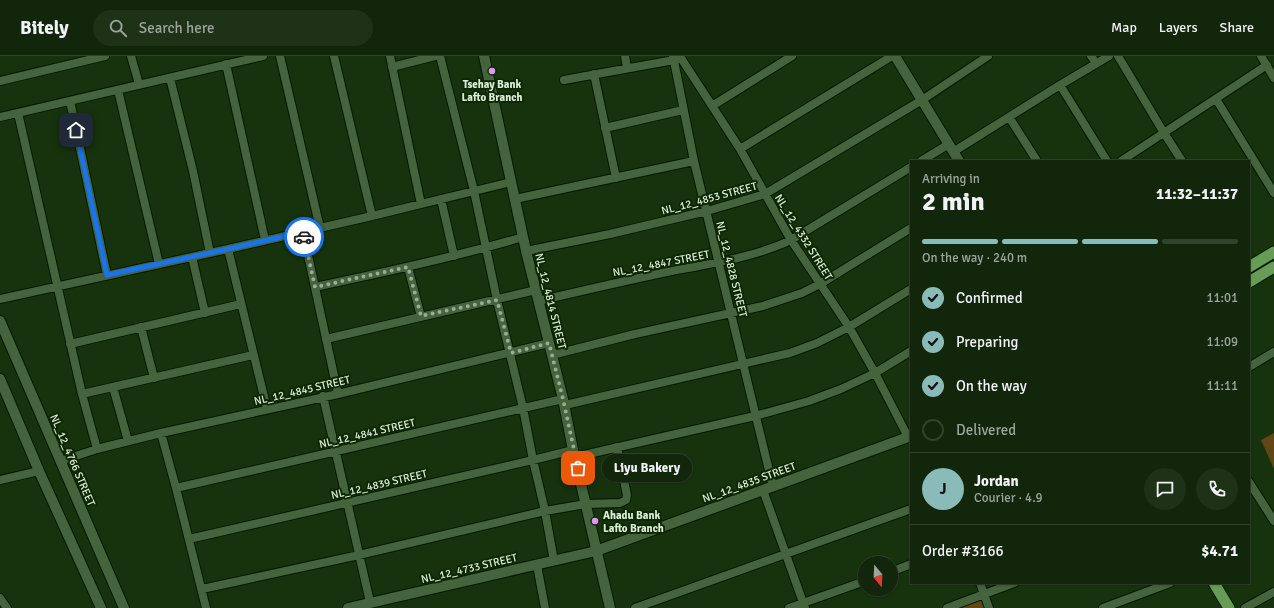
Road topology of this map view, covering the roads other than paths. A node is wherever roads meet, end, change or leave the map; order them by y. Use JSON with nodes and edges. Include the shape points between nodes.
{"nodes":[{"id":1,"x":105,"y":56,"type":"edge"},
{"id":2,"x":131,"y":56,"type":"edge"},
{"id":3,"x":263,"y":56,"type":"edge"},
{"id":4,"x":280,"y":56,"type":"edge"},
{"id":5,"x":334,"y":56,"type":"edge"},
{"id":6,"x":390,"y":56,"type":"edge"},
{"id":7,"x":435,"y":56,"type":"edge"},
{"id":8,"x":440,"y":56,"type":"edge"},
{"id":9,"x":484,"y":56,"type":"edge"},
{"id":10,"x":625,"y":56,"type":"edge"},
{"id":11,"x":792,"y":56,"type":"edge"},
{"id":12,"x":892,"y":56,"type":"edge"},
{"id":13,"x":895,"y":56,"type":"edge"},
{"id":14,"x":988,"y":56,"type":"edge"},
{"id":15,"x":1109,"y":56,"type":"edge"},
{"id":16,"x":1118,"y":56,"type":"edge"},
{"id":17,"x":1261,"y":56,"type":"edge"},
{"id":18,"x":678,"y":58,"type":"edge"},
{"id":19,"x":978,"y":58,"type":"edge"},
{"id":20,"x":1094,"y":60,"type":"edge"},
{"id":21,"x":226,"y":64,"type":"junction"},
{"id":22,"x":1267,"y":65,"type":"junction"},
{"id":23,"x":392,"y":67,"type":"junction"},
{"id":24,"x":627,"y":68,"type":"junction"},
{"id":25,"x":594,"y":74,"type":"junction"},
{"id":26,"x":170,"y":78,"type":"junction"},
{"id":27,"x":1274,"y":78,"type":"edge"},
{"id":28,"x":564,"y":80,"type":"dead end"},
{"id":29,"x":0,"y":81,"type":"edge"},
{"id":30,"x":139,"y":84,"type":"junction"},
{"id":31,"x":1060,"y":85,"type":"junction"},
{"id":32,"x":118,"y":90,"type":"junction"},
{"id":33,"x":1216,"y":99,"type":"junction"},
{"id":34,"x":922,"y":100,"type":"junction"},
{"id":35,"x":70,"y":101,"type":"junction"},
{"id":36,"x":712,"y":106,"type":"junction"},
{"id":37,"x":683,"y":110,"type":"junction"},
{"id":38,"x":18,"y":113,"type":"junction"},
{"id":39,"x":0,"y":117,"type":"edge"},
{"id":40,"x":1009,"y":117,"type":"junction"},
{"id":41,"x":605,"y":128,"type":"junction"},
{"id":42,"x":1164,"y":133,"type":"junction"},
{"id":43,"x":951,"y":148,"type":"junction"},
{"id":44,"x":740,"y":149,"type":"junction"},
{"id":45,"x":923,"y":160,"type":"edge"},
{"id":46,"x":958,"y":160,"type":"edge"},
{"id":47,"x":1036,"y":160,"type":"edge"},
{"id":48,"x":1106,"y":160,"type":"edge"},
{"id":49,"x":1124,"y":160,"type":"edge"},
{"id":50,"x":1181,"y":160,"type":"edge"},
{"id":51,"x":694,"y":161,"type":"junction"},
{"id":52,"x":910,"y":168,"type":"edge"},
{"id":53,"x":616,"y":178,"type":"junction"},
{"id":54,"x":511,"y":182,"type":"junction"},
{"id":55,"x":474,"y":191,"type":"junction"},
{"id":56,"x":1274,"y":193,"type":"edge"},
{"id":57,"x":765,"y":194,"type":"junction"},
{"id":58,"x":441,"y":199,"type":"junction"},
{"id":59,"x":515,"y":199,"type":"junction"},
{"id":60,"x":422,"y":204,"type":"junction"},
{"id":61,"x":707,"y":211,"type":"junction"},
{"id":62,"x":372,"y":216,"type":"junction"},
{"id":63,"x":320,"y":228,"type":"junction"},
{"id":64,"x":910,"y":229,"type":"edge"},
{"id":65,"x":303,"y":232,"type":"junction"},
{"id":66,"x":523,"y":237,"type":"junction"},
{"id":67,"x":265,"y":240,"type":"junction"},
{"id":68,"x":792,"y":240,"type":"junction"},
{"id":69,"x":486,"y":248,"type":"junction"},
{"id":70,"x":228,"y":249,"type":"junction"},
{"id":71,"x":526,"y":251,"type":"junction"},
{"id":72,"x":1274,"y":252,"type":"edge"},
{"id":73,"x":210,"y":253,"type":"junction"},
{"id":74,"x":454,"y":256,"type":"junction"},
{"id":75,"x":192,"y":257,"type":"junction"},
{"id":76,"x":718,"y":262,"type":"junction"},
{"id":77,"x":159,"y":264,"type":"junction"},
{"id":78,"x":1250,"y":265,"type":"edge"},
{"id":79,"x":408,"y":267,"type":"junction"},
{"id":80,"x":1274,"y":267,"type":"edge"},
{"id":81,"x":107,"y":275,"type":"junction"},
{"id":82,"x":1250,"y":281,"type":"edge"},
{"id":83,"x":820,"y":284,"type":"junction"},
{"id":84,"x":57,"y":287,"type":"junction"},
{"id":85,"x":315,"y":287,"type":"junction"},
{"id":86,"x":910,"y":290,"type":"edge"},
{"id":87,"x":537,"y":295,"type":"junction"},
{"id":88,"x":0,"y":299,"type":"edge"},
{"id":89,"x":497,"y":300,"type":"junction"},
{"id":90,"x":241,"y":304,"type":"junction"},
{"id":91,"x":205,"y":313,"type":"junction"},
{"id":92,"x":731,"y":313,"type":"junction"},
{"id":93,"x":421,"y":316,"type":"junction"},
{"id":94,"x":0,"y":321,"type":"edge"},
{"id":95,"x":142,"y":327,"type":"junction"},
{"id":96,"x":849,"y":328,"type":"junction"},
{"id":97,"x":326,"y":340,"type":"junction"},
{"id":98,"x":549,"y":343,"type":"junction"},
{"id":99,"x":70,"y":344,"type":"junction"},
{"id":100,"x":910,"y":352,"type":"edge"},
{"id":101,"x":1274,"y":352,"type":"edge"},
{"id":102,"x":511,"y":353,"type":"junction"},
{"id":103,"x":253,"y":355,"type":"junction"},
{"id":104,"x":552,"y":355,"type":"junction"},
{"id":105,"x":744,"y":364,"type":"junction"},
{"id":106,"x":1250,"y":366,"type":"edge"},
{"id":107,"x":875,"y":373,"type":"junction"},
{"id":108,"x":154,"y":378,"type":"junction"},
{"id":109,"x":0,"y":379,"type":"edge"},
{"id":110,"x":114,"y":387,"type":"junction"},
{"id":111,"x":82,"y":394,"type":"junction"},
{"id":112,"x":338,"y":394,"type":"junction"},
{"id":113,"x":323,"y":396,"type":"junction"},
{"id":114,"x":564,"y":402,"type":"junction"},
{"id":115,"x":523,"y":408,"type":"junction"},
{"id":116,"x":267,"y":409,"type":"junction"},
{"id":117,"x":755,"y":416,"type":"junction"},
{"id":118,"x":161,"y":433,"type":"junction"},
{"id":119,"x":909,"y":437,"type":"edge"},
{"id":120,"x":128,"y":441,"type":"junction"},
{"id":121,"x":617,"y":447,"type":"junction"},
{"id":122,"x":97,"y":449,"type":"junction"},
{"id":123,"x":336,"y":452,"type":"junction"},
{"id":124,"x":574,"y":453,"type":"junction"},
{"id":125,"x":533,"y":460,"type":"junction"},
{"id":126,"x":61,"y":461,"type":"junction"},
{"id":127,"x":39,"y":471,"type":"junction"},
{"id":128,"x":0,"y":480,"type":"edge"},
{"id":129,"x":1250,"y":484,"type":"edge"},
{"id":130,"x":773,"y":486,"type":"junction"},
{"id":131,"x":176,"y":488,"type":"junction"},
{"id":132,"x":763,"y":490,"type":"junction"},
{"id":133,"x":347,"y":503,"type":"junction"},
{"id":134,"x":586,"y":504,"type":"junction"},
{"id":135,"x":910,"y":509,"type":"edge"},
{"id":136,"x":545,"y":511,"type":"junction"},
{"id":137,"x":1274,"y":521,"type":"edge"},
{"id":138,"x":189,"y":540,"type":"junction"},
{"id":139,"x":596,"y":551,"type":"junction"},
{"id":140,"x":786,"y":554,"type":"junction"},
{"id":141,"x":359,"y":555,"type":"junction"},
{"id":142,"x":554,"y":561,"type":"junction"},
{"id":143,"x":910,"y":564,"type":"edge"},
{"id":144,"x":537,"y":565,"type":"junction"},
{"id":145,"x":898,"y":569,"type":"edge"},
{"id":146,"x":858,"y":584,"type":"edge"},
{"id":147,"x":980,"y":584,"type":"edge"},
{"id":148,"x":1011,"y":584,"type":"edge"},
{"id":149,"x":1167,"y":584,"type":"edge"},
{"id":150,"x":1215,"y":584,"type":"edge"},
{"id":151,"x":1223,"y":584,"type":"edge"},
{"id":152,"x":202,"y":589,"type":"junction"},
{"id":153,"x":1274,"y":592,"type":"edge"},
{"id":154,"x":984,"y":594,"type":"junction"},
{"id":155,"x":0,"y":598,"type":"edge"},
{"id":156,"x":370,"y":602,"type":"junction"},
{"id":157,"x":804,"y":606,"type":"edge"},
{"id":158,"x":7,"y":608,"type":"edge"},
{"id":159,"x":101,"y":608,"type":"edge"},
{"id":160,"x":124,"y":608,"type":"edge"},
{"id":161,"x":206,"y":608,"type":"edge"},
{"id":162,"x":348,"y":608,"type":"edge"},
{"id":163,"x":545,"y":608,"type":"edge"},
{"id":164,"x":610,"y":608,"type":"edge"},
{"id":165,"x":634,"y":608,"type":"edge"},
{"id":166,"x":789,"y":608,"type":"edge"},
{"id":167,"x":947,"y":608,"type":"edge"},
{"id":168,"x":989,"y":608,"type":"edge"},
{"id":169,"x":1103,"y":608,"type":"edge"},
{"id":170,"x":1229,"y":608,"type":"edge"},
{"id":171,"x":1235,"y":608,"type":"edge"},
{"id":172,"x":1245,"y":608,"type":"edge"}],
"edges":[{"from":1,"to":29,"type":"street"},
{"from":2,"to":30,"type":"street"},
{"from":3,"to":21,"type":"street"},
{"from":4,"to":63,"type":"street"},
{"from":5,"to":62,"type":"street"},
{"from":6,"to":23,"type":"street"},
{"from":7,"to":23,"type":"street"},
{"from":8,"to":55,"type":"street"},
{"from":9,"to":54,"type":"street","name":"NL_12_4814 STREET"},
{"from":10,"to":24,"type":"street"},
{"from":11,"to":36,"type":"street"},
{"from":12,"to":44,"type":"street"},
{"from":13,"to":34,"type":"street"},
{"from":14,"to":19,"type":"street","name":"NL_12_4853 STREET"},
{"from":15,"to":20,"type":"street"},
{"from":16,"to":42,"type":"street"},
{"from":17,"to":22,"type":"street"},
{"from":18,"to":24,"type":"street"},
{"from":18,"to":36,"type":"street","name":"NL_12_4332 STREET"},
{"from":18,"to":37,"type":"street","name":"NL_12_4828 STREET"},
{"from":19,"to":34,"type":"street","name":"NL_12_4853 STREET"},
{"from":20,"to":31,"type":"street"},
{"from":21,"to":26,"type":"street"},
{"from":21,"to":67,"type":"street"},
{"from":22,"to":27,"type":"street"},
{"from":22,"to":33,"type":"street"},
{"from":23,"to":60,"type":"street"},
{"from":24,"to":25,"type":"street"},
{"from":25,"to":28,"type":"street"},
{"from":25,"to":41,"type":"street"},
{"from":26,"to":30,"type":"street"},
{"from":26,"to":73,"type":"street"},
{"from":30,"to":32,"type":"street"},
{"from":31,"to":40,"type":"street"},
{"from":31,"to":48,"type":"street"},
{"from":32,"to":35,"type":"street"},
{"from":32,"to":77,"type":"street"},
{"from":33,"to":42,"type":"street"},
{"from":33,"to":56,"type":"street"},
{"from":34,"to":43,"type":"street"},
{"from":34,"to":57,"type":"street","name":"NL_12_4853 STREET"},
{"from":35,"to":38,"type":"street"},
{"from":35,"to":81,"type":"street"},
{"from":36,"to":44,"type":"street","name":"NL_12_4332 STREET"},
{"from":37,"to":41,"type":"street"},
{"from":37,"to":51,"type":"street","name":"NL_12_4828 STREET"},
{"from":38,"to":39,"type":"street"},
{"from":38,"to":84,"type":"street"},
{"from":40,"to":43,"type":"street"},
{"from":40,"to":47,"type":"street"},
{"from":41,"to":53,"type":"street"},
{"from":42,"to":49,"type":"street"},
{"from":42,"to":50,"type":"street"},
{"from":43,"to":45,"type":"street"},
{"from":43,"to":46,"type":"street"},
{"from":44,"to":57,"type":"street","name":"NL_12_4332 STREET"},
{"from":51,"to":53,"type":"street"},
{"from":51,"to":61,"type":"street","name":"NL_12_4828 STREET"},
{"from":52,"to":68,"type":"street","name":"NL_12_4847 STREET"},
{"from":53,"to":59,"type":"street"},
{"from":54,"to":55,"type":"street"},
{"from":54,"to":59,"type":"street","name":"NL_12_4814 STREET"},
{"from":55,"to":58,"type":"street"},
{"from":55,"to":69,"type":"street"},
{"from":57,"to":61,"type":"street","name":"NL_12_4853 STREET"},
{"from":57,"to":68,"type":"street","name":"NL_12_4332 STREET"},
{"from":58,"to":60,"type":"street"},
{"from":58,"to":74,"type":"street"},
{"from":59,"to":66,"type":"street","name":"NL_12_4814 STREET"},
{"from":60,"to":62,"type":"street"},
{"from":61,"to":71,"type":"street","name":"NL_12_4853 STREET"},
{"from":61,"to":76,"type":"street","name":"NL_12_4828 STREET"},
{"from":62,"to":63,"type":"street"},
{"from":63,"to":65,"type":"street"},
{"from":64,"to":83,"type":"street"},
{"from":65,"to":67,"type":"street"},
{"from":65,"to":85,"type":"street"},
{"from":66,"to":69,"type":"street"},
{"from":66,"to":71,"type":"street","name":"NL_12_4814 STREET"},
{"from":67,"to":70,"type":"street"},
{"from":68,"to":76,"type":"street","name":"NL_12_4847 STREET","via":[[762,252]]},
{"from":68,"to":83,"type":"street","name":"NL_12_4332 STREET"},
{"from":69,"to":74,"type":"street"},
{"from":69,"to":89,"type":"street"},
{"from":70,"to":73,"type":"street"},
{"from":70,"to":90,"type":"street"},
{"from":71,"to":87,"type":"street","name":"NL_12_4814 STREET"},
{"from":72,"to":78,"type":"main road"},
{"from":73,"to":75,"type":"street"},
{"from":74,"to":79,"type":"street"},
{"from":75,"to":77,"type":"street"},
{"from":75,"to":91,"type":"street"},
{"from":76,"to":87,"type":"street","name":"NL_12_4847 STREET","via":[[622,282]]},
{"from":76,"to":92,"type":"street","name":"NL_12_4828 STREET"},
{"from":77,"to":81,"type":"street"},
{"from":79,"to":85,"type":"street"},
{"from":79,"to":93,"type":"street"},
{"from":80,"to":82,"type":"main road"},
{"from":81,"to":84,"type":"street"},
{"from":83,"to":92,"type":"street","via":[[783,300]]},
{"from":83,"to":96,"type":"street","name":"NL_12_4332 STREET"},
{"from":84,"to":88,"type":"street"},
{"from":84,"to":99,"type":"street"},
{"from":85,"to":97,"type":"street"},
{"from":86,"to":96,"type":"street","name":"NL_12_4841 STREET"},
{"from":87,"to":89,"type":"street","name":"NL_12_4847 STREET"},
{"from":87,"to":98,"type":"street","name":"NL_12_4814 STREET"},
{"from":89,"to":93,"type":"street","name":"NL_12_4847 STREET"},
{"from":89,"to":102,"type":"street"},
{"from":90,"to":91,"type":"street"},
{"from":90,"to":103,"type":"street"},
{"from":91,"to":95,"type":"street"},
{"from":92,"to":104,"type":"street"},
{"from":92,"to":105,"type":"street","name":"NL_12_4828 STREET"},
{"from":93,"to":97,"type":"street","name":"NL_12_4847 STREET"},
{"from":94,"to":126,"type":"street","name":"NL_12_4766 STREET"},
{"from":95,"to":99,"type":"street"},
{"from":95,"to":108,"type":"street"},
{"from":96,"to":105,"type":"street","name":"NL_12_4841 STREET","via":[[790,353]]},
{"from":96,"to":107,"type":"street","name":"NL_12_4332 STREET"},
{"from":97,"to":112,"type":"street"},
{"from":98,"to":102,"type":"street","name":"NL_12_4845 STREET"},
{"from":98,"to":104,"type":"street","name":"NL_12_4814 STREET"},
{"from":99,"to":111,"type":"street"},
{"from":100,"to":107,"type":"street","name":"NL_12_4839 STREET"},
{"from":101,"to":106,"type":"street"},
{"from":102,"to":112,"type":"street","name":"NL_12_4845 STREET"},
{"from":102,"to":115,"type":"street"},
{"from":103,"to":108,"type":"street"},
{"from":103,"to":116,"type":"street"},
{"from":104,"to":114,"type":"street","name":"NL_12_4814 STREET"},
{"from":105,"to":114,"type":"street","name":"NL_12_4841 STREET"},
{"from":105,"to":117,"type":"street","name":"NL_12_4828 STREET"},
{"from":107,"to":117,"type":"street","name":"NL_12_4839 STREET","via":[[809,401]]},
{"from":107,"to":119,"type":"street","name":"NL_12_4332 STREET"},
{"from":108,"to":110,"type":"street"},
{"from":109,"to":127,"type":"street"},
{"from":110,"to":111,"type":"street"},
{"from":110,"to":120,"type":"street"},
{"from":111,"to":122,"type":"street"},
{"from":112,"to":113,"type":"street","name":"NL_12_4845 STREET"},
{"from":113,"to":116,"type":"street","name":"NL_12_4845 STREET"},
{"from":113,"to":123,"type":"street"},
{"from":114,"to":115,"type":"street","name":"NL_12_4841 STREET"},
{"from":114,"to":124,"type":"street","name":"NL_12_4814 STREET"},
{"from":115,"to":123,"type":"street","name":"NL_12_4841 STREET"},
{"from":115,"to":125,"type":"street"},
{"from":116,"to":118,"type":"street","name":"NL_12_4845 STREET"},
{"from":117,"to":121,"type":"street","name":"NL_12_4839 STREET"},
{"from":117,"to":130,"type":"street","name":"NL_12_4828 STREET"},
{"from":118,"to":120,"type":"street","name":"NL_12_4845 STREET"},
{"from":118,"to":131,"type":"street"},
{"from":119,"to":130,"type":"street","name":"NL_12_4835 STREET"},
{"from":120,"to":122,"type":"street","name":"NL_12_4845 STREET"},
{"from":121,"to":124,"type":"street","name":"NL_12_4839 STREET"},
{"from":121,"to":134,"type":"street","via":[[626,500],[620,503]]},
{"from":122,"to":126,"type":"street","name":"NL_12_4845 STREET"},
{"from":123,"to":131,"type":"street","name":"NL_12_4841 STREET"},
{"from":123,"to":133,"type":"street"},
{"from":124,"to":125,"type":"street","name":"NL_12_4839 STREET"},
{"from":124,"to":134,"type":"street","name":"NL_12_4814 STREET"},
{"from":125,"to":133,"type":"street","name":"NL_12_4839 STREET"},
{"from":125,"to":136,"type":"street"},
{"from":126,"to":160,"type":"street","name":"NL_12_4766 STREET"},
{"from":127,"to":128,"type":"street"},
{"from":127,"to":159,"type":"street"},
{"from":129,"to":137,"type":"street"},
{"from":130,"to":132,"type":"street","name":"NL_12_4835 STREET"},
{"from":131,"to":138,"type":"street"},
{"from":132,"to":139,"type":"street","name":"NL_12_4835 STREET"},
{"from":132,"to":140,"type":"street"},
{"from":133,"to":138,"type":"street","name":"NL_12_4839 STREET"},
{"from":133,"to":141,"type":"street"},
{"from":134,"to":136,"type":"street"},
{"from":134,"to":139,"type":"street","name":"NL_12_4814 STREET"},
{"from":135,"to":140,"type":"street"},
{"from":136,"to":141,"type":"street"},
{"from":136,"to":142,"type":"street"},
{"from":138,"to":152,"type":"street"},
{"from":139,"to":142,"type":"street","name":"NL_12_4733 STREET"},
{"from":139,"to":164,"type":"street","name":"NL_12_4814 STREET"},
{"from":140,"to":157,"type":"street"},
{"from":140,"to":165,"type":"street"},
{"from":141,"to":152,"type":"street"},
{"from":141,"to":156,"type":"street"},
{"from":142,"to":144,"type":"street","name":"NL_12_4733 STREET"},
{"from":143,"to":145,"type":"street"},
{"from":144,"to":156,"type":"street","name":"NL_12_4733 STREET"},
{"from":144,"to":163,"type":"street"},
{"from":146,"to":157,"type":"street"},
{"from":147,"to":154,"type":"street"},
{"from":148,"to":154,"type":"street"},
{"from":149,"to":169,"type":"street"},
{"from":150,"to":170,"type":"main road"},
{"from":151,"to":171,"type":"main road"},
{"from":152,"to":161,"type":"street"},
{"from":153,"to":172,"type":"street"},
{"from":154,"to":167,"type":"street"},
{"from":154,"to":168,"type":"street"},
{"from":155,"to":158,"type":"street"},
{"from":156,"to":162,"type":"street","name":"NL_12_4733 STREET"},
{"from":157,"to":166,"type":"street"}]}
